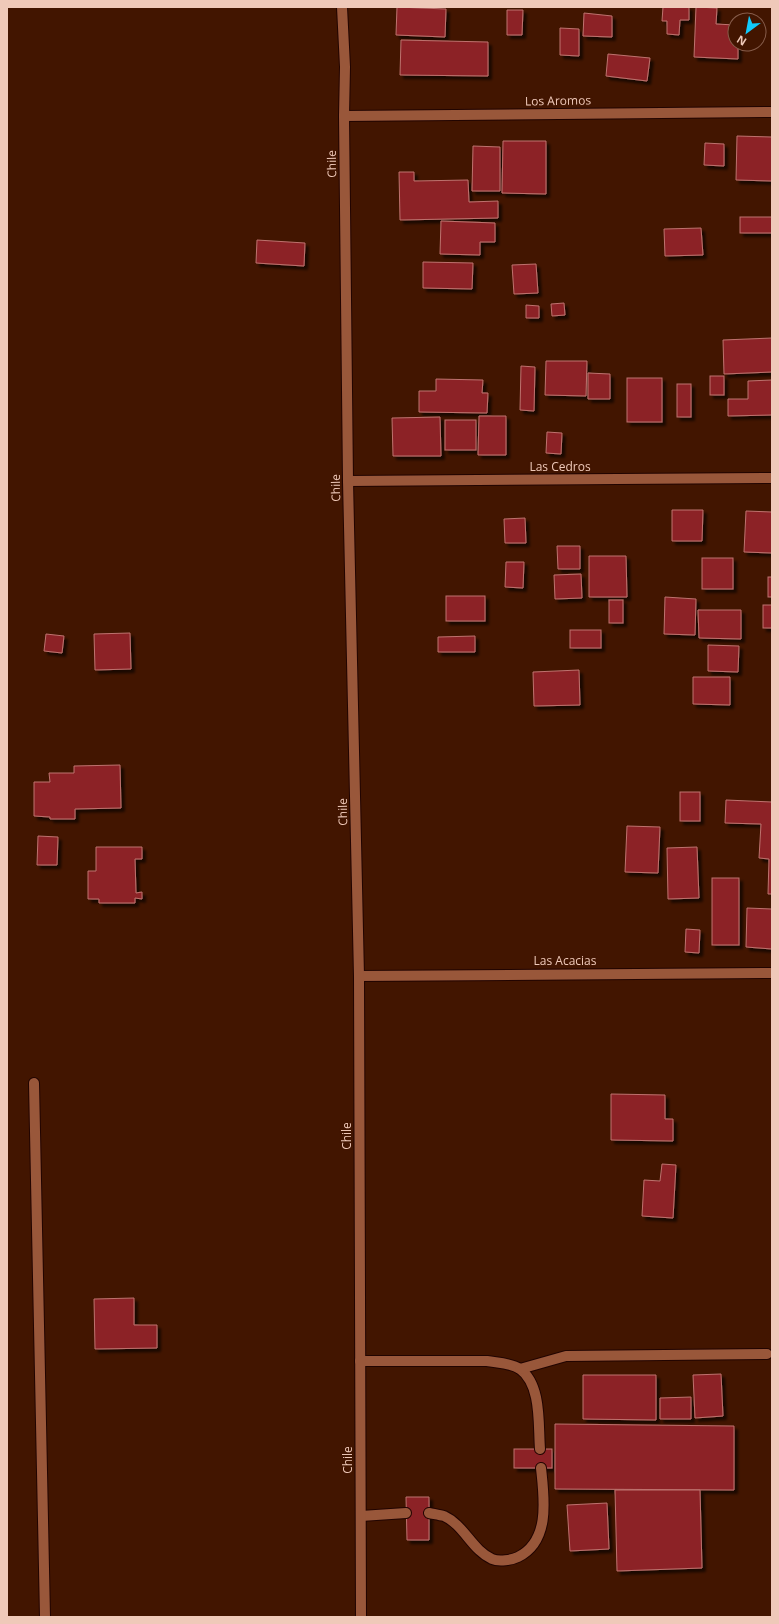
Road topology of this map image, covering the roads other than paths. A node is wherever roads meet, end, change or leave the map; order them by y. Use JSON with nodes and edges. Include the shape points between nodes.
{"nodes":[{"id":1,"x":342,"y":7,"type":"edge"},
{"id":2,"x":772,"y":112,"type":"edge"},
{"id":3,"x":344,"y":116,"type":"junction"},
{"id":4,"x":772,"y":478,"type":"edge"},
{"id":5,"x":348,"y":481,"type":"junction"},
{"id":6,"x":772,"y":973,"type":"edge"},
{"id":7,"x":359,"y":976,"type":"junction"},
{"id":8,"x":34,"y":1083,"type":"dead end"},
{"id":9,"x":767,"y":1354,"type":"dead end"},
{"id":10,"x":360,"y":1361,"type":"junction"},
{"id":11,"x":520,"y":1369,"type":"junction"},
{"id":12,"x":540,"y":1449,"type":"dead end"},
{"id":13,"x":541,"y":1468,"type":"dead end"},
{"id":14,"x":406,"y":1513,"type":"dead end"},
{"id":15,"x":429,"y":1513,"type":"dead end"},
{"id":16,"x":361,"y":1516,"type":"junction"},
{"id":17,"x":45,"y":1617,"type":"edge"},
{"id":18,"x":361,"y":1617,"type":"edge"}],
"edges":[{"from":1,"to":3,"type":"street","name":"Chile"},
{"from":2,"to":3,"type":"street","name":"Los Aromos"},
{"from":3,"to":5,"type":"street","name":"Chile"},
{"from":4,"to":5,"type":"street","name":"Las Cedros"},
{"from":5,"to":7,"type":"street","name":"Chile"},
{"from":6,"to":7,"type":"street","name":"Las Acacias"},
{"from":7,"to":10,"type":"street","name":"Chile"},
{"from":8,"to":17,"type":"street"},
{"from":9,"to":11,"type":"street","via":[[566,1356]]},
{"from":10,"to":11,"type":"street","via":[[487,1361]]},
{"from":10,"to":16,"type":"street","name":"Chile"},
{"from":11,"to":12,"type":"street","via":[[531,1382],[536,1397]]},
{"from":13,"to":15,"type":"street","via":[[543,1520],[536,1540],[524,1554],[512,1560],[493,1560],[478,1550],[460,1528],[444,1516]]},
{"from":14,"to":16,"type":"street"},
{"from":16,"to":18,"type":"street","name":"Chile"}]}
